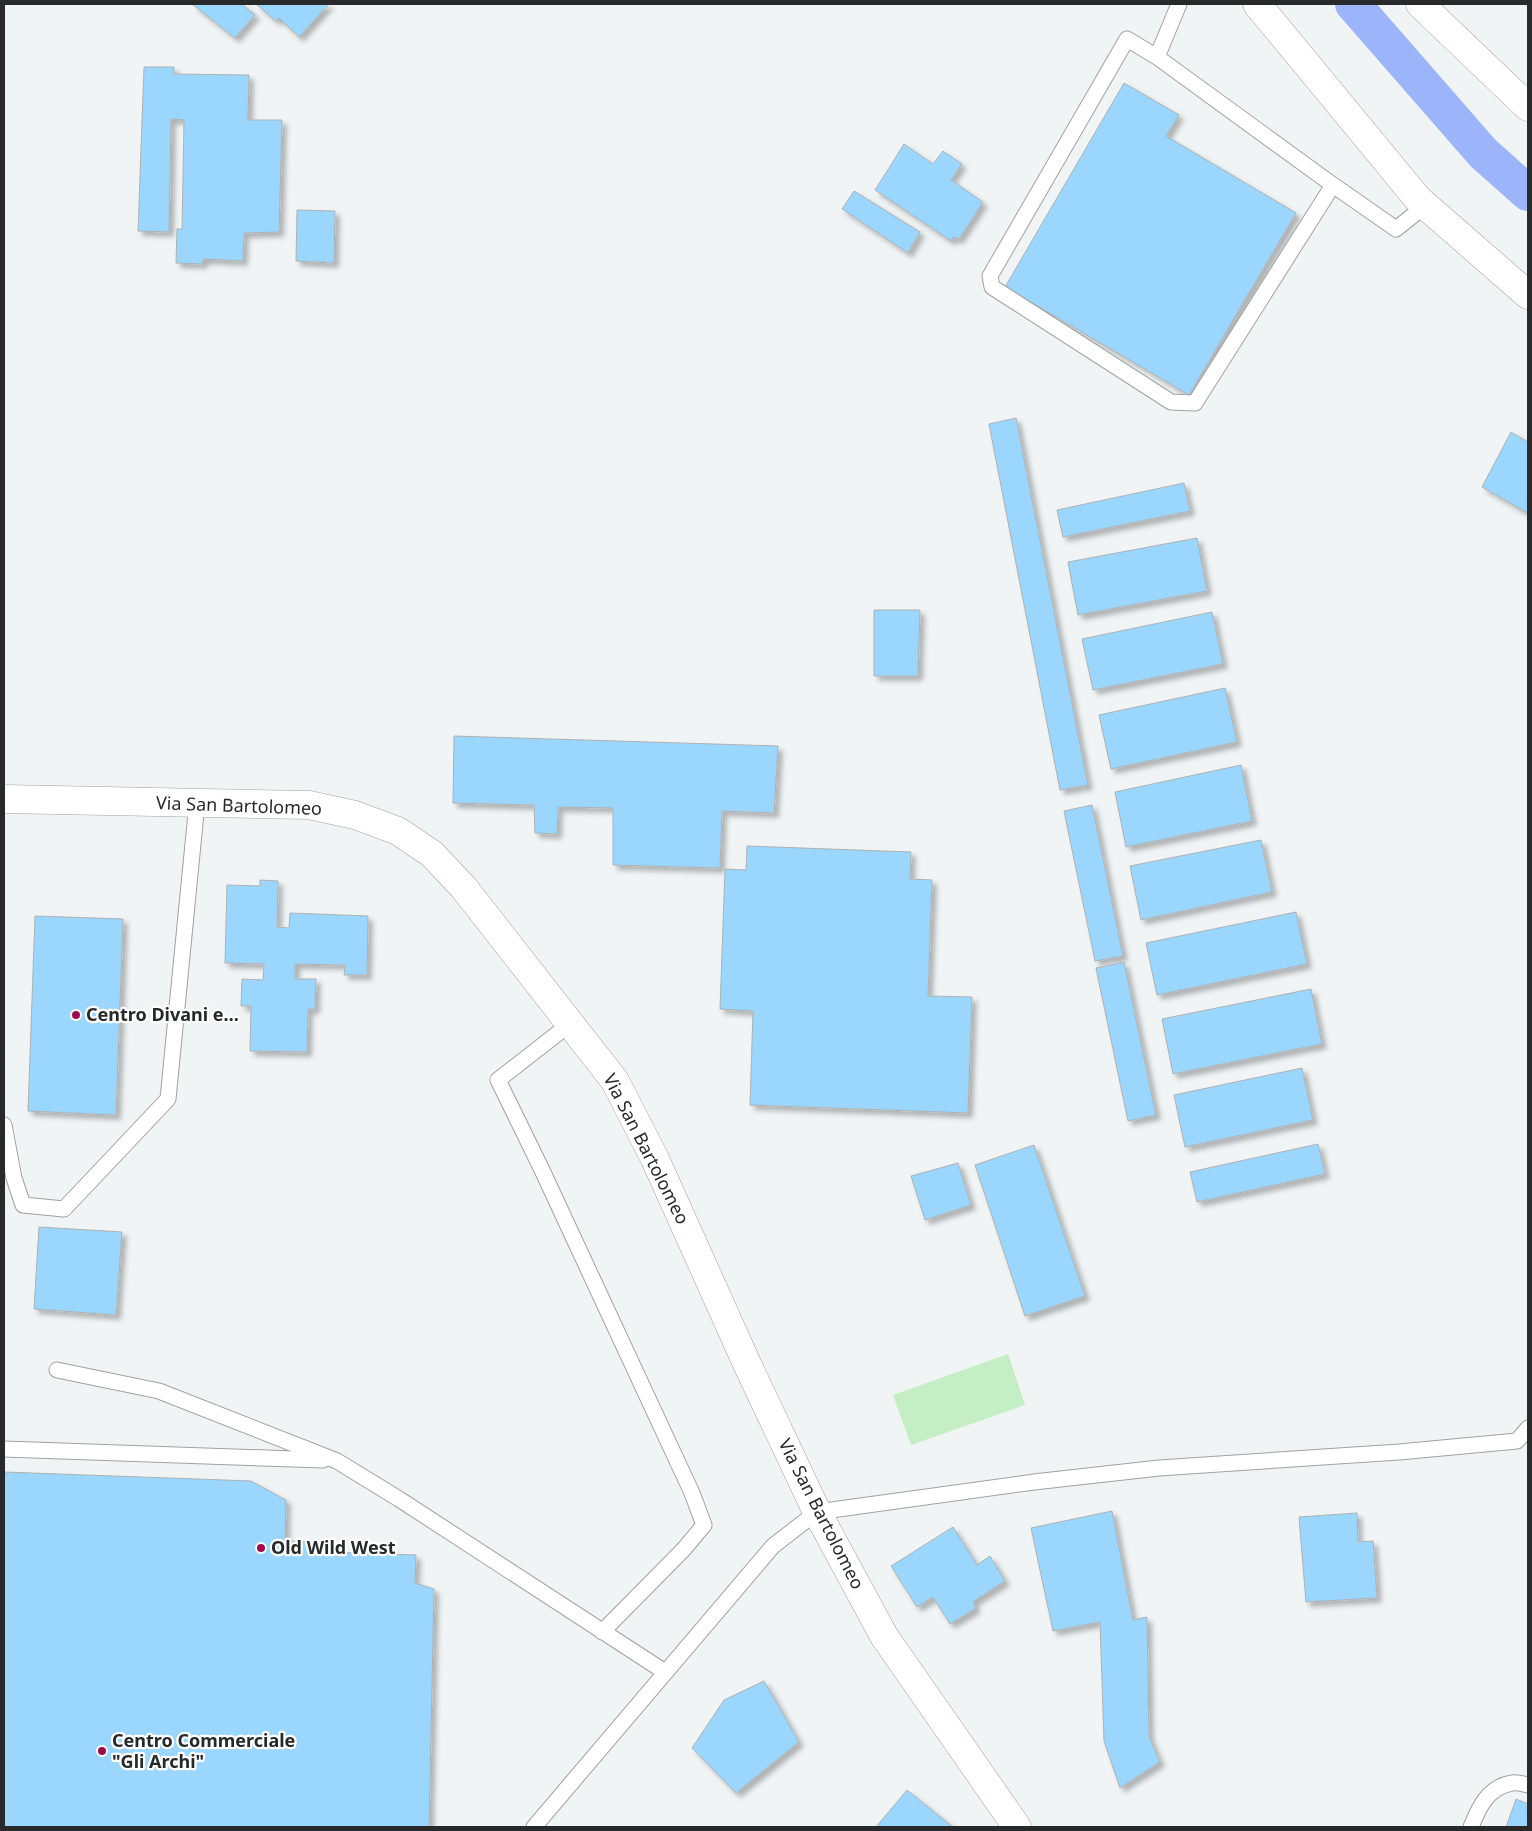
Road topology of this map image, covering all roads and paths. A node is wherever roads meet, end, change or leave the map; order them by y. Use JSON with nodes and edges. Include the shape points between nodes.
{"nodes":[{"id":1,"x":1180,"y":4,"type":"edge"},
{"id":2,"x":1257,"y":4,"type":"edge"},
{"id":3,"x":1420,"y":4,"type":"edge"},
{"id":4,"x":1157,"y":57,"type":"junction"},
{"id":5,"x":1528,"y":107,"type":"edge"},
{"id":6,"x":1333,"y":185,"type":"junction"},
{"id":7,"x":1426,"y":205,"type":"junction"},
{"id":8,"x":1528,"y":295,"type":"edge"},
{"id":9,"x":4,"y":799,"type":"edge"},
{"id":10,"x":197,"y":803,"type":"junction"},
{"id":11,"x":571,"y":1023,"type":"junction"},
{"id":12,"x":4,"y":1126,"type":"edge"},
{"id":13,"x":57,"y":1370,"type":"dead end"},
{"id":14,"x":1528,"y":1428,"type":"edge"},
{"id":15,"x":1522,"y":1445,"type":"edge"},
{"id":16,"x":4,"y":1448,"type":"edge"},
{"id":17,"x":337,"y":1461,"type":"junction"},
{"id":18,"x":817,"y":1512,"type":"junction"},
{"id":19,"x":602,"y":1632,"type":"junction"},
{"id":20,"x":665,"y":1672,"type":"junction"},
{"id":21,"x":1528,"y":1785,"type":"edge"},
{"id":22,"x":534,"y":1827,"type":"edge"},
{"id":23,"x":1016,"y":1827,"type":"edge"},
{"id":24,"x":1471,"y":1827,"type":"edge"}],
"edges":[{"from":1,"to":4,"type":"lane"},
{"from":2,"to":7,"type":"street"},
{"from":3,"to":5,"type":"street"},
{"from":4,"to":6,"type":"lane"},
{"from":4,"to":6,"type":"lane","via":[[1127,39],[990,276],[992,287],[1171,402],[1195,403]]},
{"from":6,"to":7,"type":"lane","via":[[1396,229]]},
{"from":7,"to":8,"type":"street"},
{"from":9,"to":10,"type":"street","name":"Via San Bartolomeo"},
{"from":10,"to":11,"type":"street","name":"Via San Bartolomeo","via":[[309,805],[355,815],[398,831],[432,854],[464,888]]},
{"from":10,"to":12,"type":"lane","via":[[168,1099],[64,1209],[23,1205]]},
{"from":11,"to":18,"type":"street","name":"Via San Bartolomeo","via":[[616,1081]]},
{"from":11,"to":19,"type":"lane","via":[[498,1080],[688,1484],[704,1525]]},
{"from":13,"to":17,"type":"lane","via":[[159,1391]]},
{"from":14,"to":15,"type":"lane"},
{"from":15,"to":18,"type":"lane","via":[[1159,1468]]},
{"from":16,"to":17,"type":"lane"},
{"from":17,"to":19,"type":"lane"},
{"from":18,"to":20,"type":"lane","via":[[773,1546]]},
{"from":18,"to":23,"type":"street","name":"Via San Bartolomeo","via":[[884,1636]]},
{"from":19,"to":20,"type":"lane"},
{"from":20,"to":22,"type":"lane"},
{"from":21,"to":24,"type":"lane","via":[[1513,1782],[1498,1788],[1480,1805]]}]}
